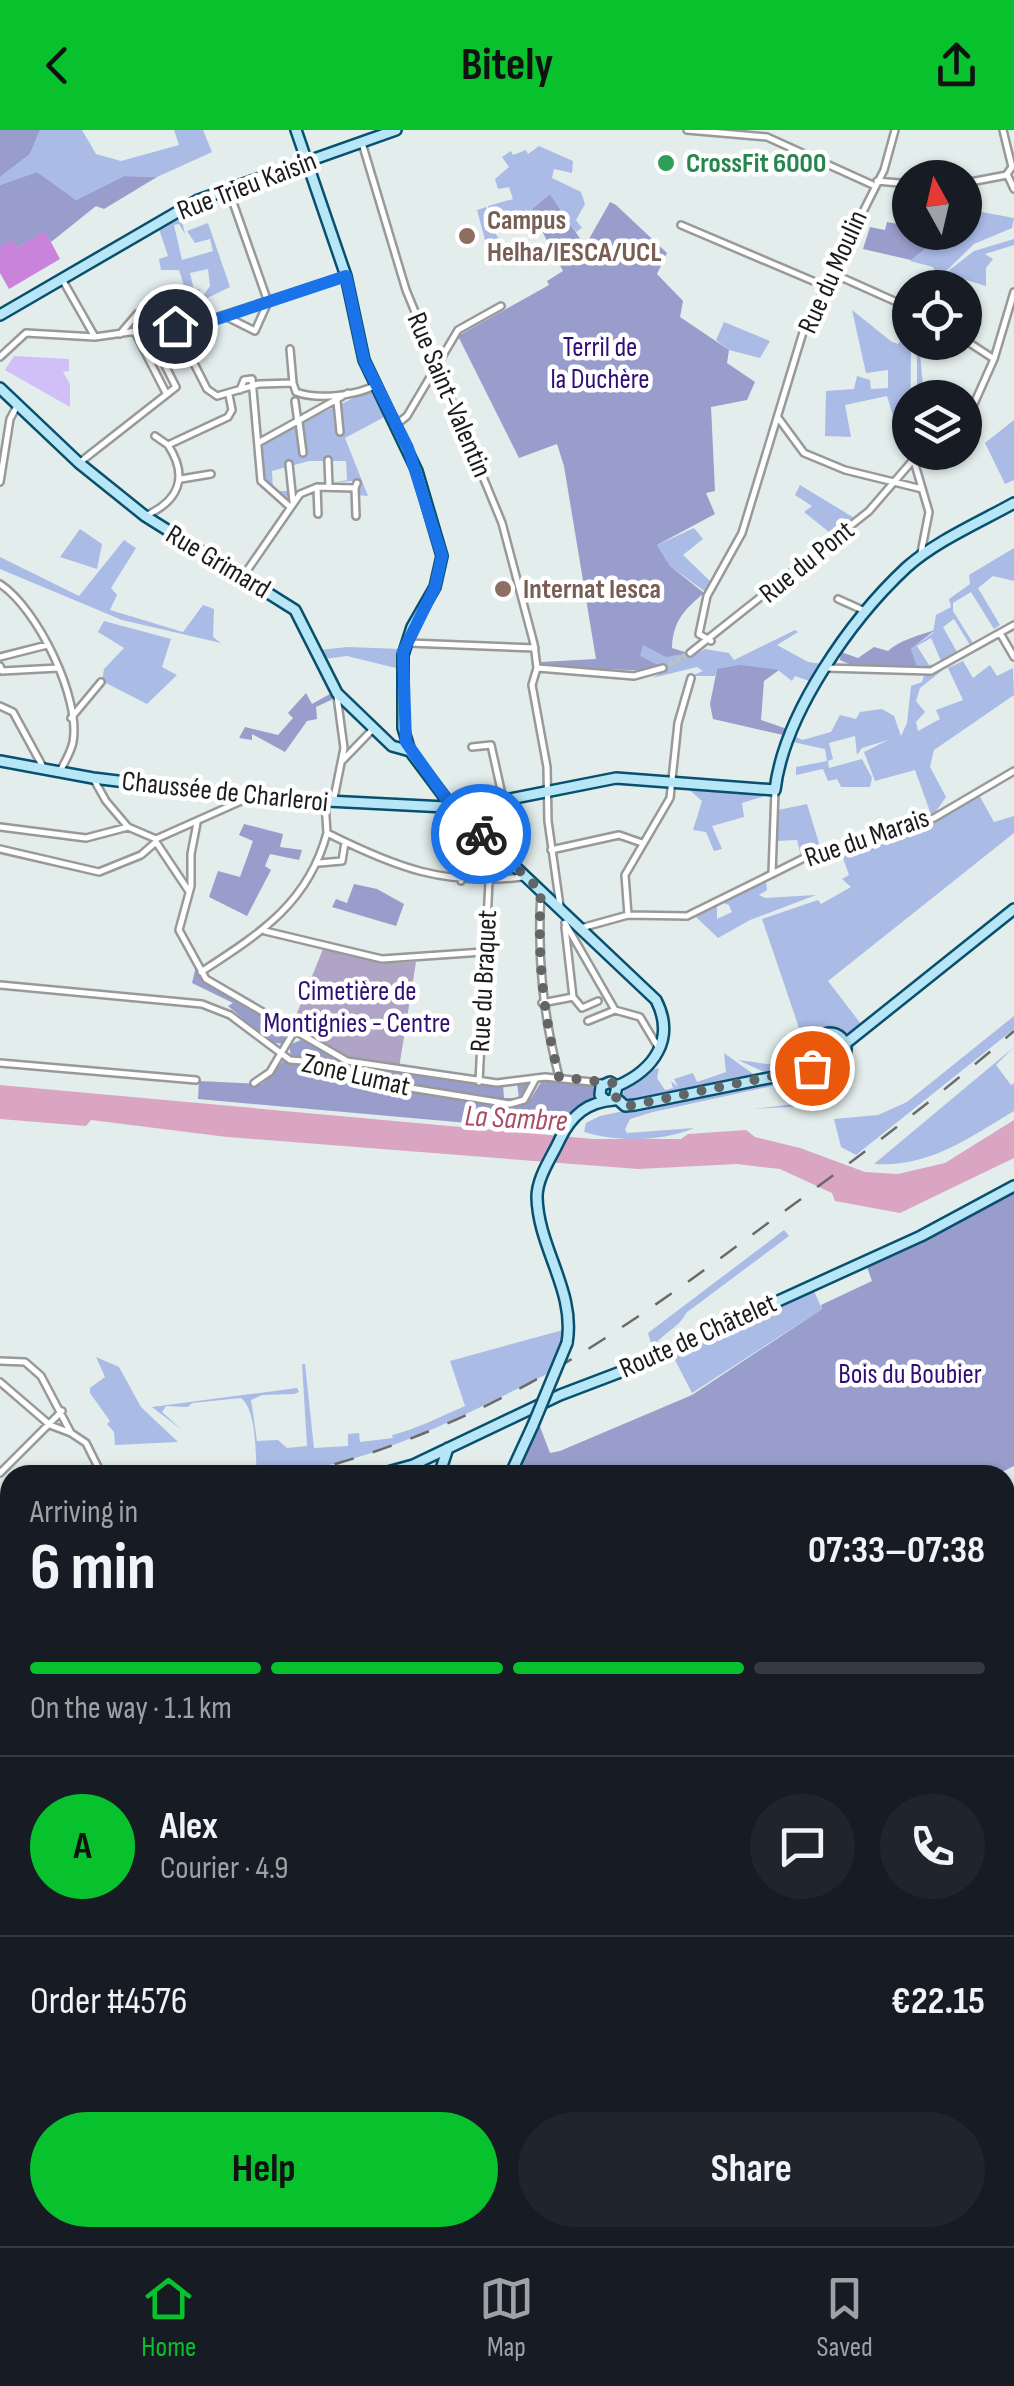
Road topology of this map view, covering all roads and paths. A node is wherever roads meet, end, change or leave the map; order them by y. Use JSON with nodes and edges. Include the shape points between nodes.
{"nodes":[{"id":1,"x":296,"y":130,"type":"edge"},
{"id":2,"x":396,"y":130,"type":"edge"},
{"id":3,"x":687,"y":130,"type":"edge"},
{"id":4,"x":895,"y":130,"type":"edge"},
{"id":5,"x":1003,"y":130,"type":"edge"},
{"id":6,"x":362,"y":143,"type":"junction"},
{"id":7,"x":307,"y":161,"type":"junction"},
{"id":8,"x":1013,"y":167,"type":"edge"},
{"id":9,"x":1011,"y":177,"type":"edge"},
{"id":10,"x":982,"y":180,"type":"edge"},
{"id":11,"x":875,"y":183,"type":"junction"},
{"id":12,"x":892,"y":183,"type":"edge"},
{"id":13,"x":228,"y":189,"type":"junction"},
{"id":14,"x":1014,"y":189,"type":"edge"},
{"id":15,"x":680,"y":225,"type":"dead end"},
{"id":16,"x":834,"y":274,"type":"junction"},
{"id":17,"x":346,"y":276,"type":"junction"},
{"id":18,"x":62,"y":279,"type":"junction"},
{"id":19,"x":826,"y":287,"type":"junction"},
{"id":20,"x":1014,"y":292,"type":"edge"},
{"id":21,"x":892,"y":300,"type":"edge"},
{"id":22,"x":268,"y":302,"type":"junction"},
{"id":23,"x":501,"y":306,"type":"dead end"},
{"id":24,"x":0,"y":315,"type":"edge"},
{"id":25,"x":225,"y":316,"type":"junction"},
{"id":26,"x":175,"y":326,"type":"junction"},
{"id":27,"x":162,"y":328,"type":"junction"},
{"id":28,"x":147,"y":330,"type":"junction"},
{"id":29,"x":135,"y":332,"type":"junction"},
{"id":30,"x":120,"y":334,"type":"junction"},
{"id":31,"x":94,"y":336,"type":"junction"},
{"id":32,"x":290,"y":349,"type":"dead end"},
{"id":33,"x":982,"y":351,"type":"edge"},
{"id":34,"x":0,"y":357,"type":"edge"},
{"id":35,"x":994,"y":358,"type":"junction"},
{"id":36,"x":436,"y":364,"type":"junction"},
{"id":37,"x":294,"y":383,"type":"junction"},
{"id":38,"x":377,"y":385,"type":"junction"},
{"id":39,"x":982,"y":385,"type":"edge"},
{"id":40,"x":255,"y":386,"type":"junction"},
{"id":41,"x":0,"y":388,"type":"edge"},
{"id":42,"x":166,"y":393,"type":"junction"},
{"id":43,"x":348,"y":393,"type":"junction"},
{"id":44,"x":229,"y":395,"type":"junction"},
{"id":45,"x":295,"y":401,"type":"dead end"},
{"id":46,"x":337,"y":401,"type":"junction"},
{"id":47,"x":18,"y":406,"type":"junction"},
{"id":48,"x":778,"y":418,"type":"junction"},
{"id":49,"x":299,"y":422,"type":"junction"},
{"id":50,"x":397,"y":424,"type":"junction"},
{"id":51,"x":340,"y":432,"type":"dead end"},
{"id":52,"x":155,"y":436,"type":"dead end"},
{"id":53,"x":258,"y":442,"type":"junction"},
{"id":54,"x":168,"y":445,"type":"junction"},
{"id":55,"x":303,"y":453,"type":"dead end"},
{"id":56,"x":328,"y":460,"type":"dead end"},
{"id":57,"x":79,"y":462,"type":"junction"},
{"id":58,"x":290,"y":464,"type":"dead end"},
{"id":59,"x":905,"y":470,"type":"edge"},
{"id":60,"x":917,"y":470,"type":"edge"},
{"id":61,"x":212,"y":474,"type":"dead end"},
{"id":62,"x":181,"y":479,"type":"junction"},
{"id":63,"x":0,"y":482,"type":"edge"},
{"id":64,"x":892,"y":483,"type":"junction"},
{"id":65,"x":317,"y":487,"type":"junction"},
{"id":66,"x":329,"y":487,"type":"junction"},
{"id":67,"x":922,"y":489,"type":"junction"},
{"id":68,"x":1014,"y":503,"type":"edge"},
{"id":69,"x":291,"y":504,"type":"junction"},
{"id":70,"x":318,"y":514,"type":"dead end"},
{"id":71,"x":145,"y":516,"type":"junction"},
{"id":72,"x":356,"y":516,"type":"dead end"},
{"id":73,"x":920,"y":558,"type":"junction"},
{"id":74,"x":244,"y":575,"type":"junction"},
{"id":75,"x":0,"y":584,"type":"edge"},
{"id":76,"x":838,"y":599,"type":"dead end"},
{"id":77,"x":868,"y":612,"type":"junction"},
{"id":78,"x":1014,"y":625,"type":"edge"},
{"id":79,"x":1000,"y":633,"type":"junction"},
{"id":80,"x":711,"y":641,"type":"junction"},
{"id":81,"x":406,"y":642,"type":"junction"},
{"id":82,"x":47,"y":645,"type":"junction"},
{"id":83,"x":535,"y":648,"type":"junction"},
{"id":84,"x":690,"y":654,"type":"tunnel mouth"},
{"id":85,"x":0,"y":657,"type":"edge"},
{"id":86,"x":1014,"y":658,"type":"edge"},
{"id":87,"x":0,"y":666,"type":"edge"},
{"id":88,"x":58,"y":668,"type":"junction"},
{"id":89,"x":538,"y":668,"type":"junction"},
{"id":90,"x":663,"y":668,"type":"tunnel mouth"},
{"id":91,"x":826,"y":668,"type":"junction"},
{"id":92,"x":691,"y":678,"type":"dead end"},
{"id":93,"x":101,"y":682,"type":"dead end"},
{"id":94,"x":337,"y":693,"type":"junction"},
{"id":95,"x":0,"y":706,"type":"edge"},
{"id":96,"x":71,"y":718,"type":"junction"},
{"id":97,"x":372,"y":729,"type":"junction"},
{"id":98,"x":472,"y":747,"type":"dead end"},
{"id":99,"x":410,"y":751,"type":"junction"},
{"id":100,"x":0,"y":761,"type":"edge"},
{"id":101,"x":341,"y":762,"type":"junction"},
{"id":102,"x":44,"y":770,"type":"junction"},
{"id":103,"x":1014,"y":771,"type":"edge"},
{"id":104,"x":60,"y":773,"type":"junction"},
{"id":105,"x":94,"y":778,"type":"junction"},
{"id":106,"x":671,"y":779,"type":"junction"},
{"id":107,"x":774,"y":790,"type":"junction"},
{"id":108,"x":547,"y":791,"type":"junction"},
{"id":109,"x":249,"y":797,"type":"junction"},
{"id":110,"x":504,"y":801,"type":"junction"},
{"id":111,"x":329,"y":802,"type":"junction"},
{"id":112,"x":452,"y":807,"type":"junction"},
{"id":113,"x":197,"y":823,"type":"junction"},
{"id":114,"x":0,"y":827,"type":"edge"},
{"id":115,"x":128,"y":827,"type":"junction"},
{"id":116,"x":327,"y":832,"type":"junction"},
{"id":117,"x":156,"y":840,"type":"junction"},
{"id":118,"x":345,"y":842,"type":"junction"},
{"id":119,"x":642,"y":843,"type":"junction"},
{"id":120,"x":0,"y":849,"type":"edge"},
{"id":121,"x":551,"y":850,"type":"junction"},
{"id":122,"x":319,"y":863,"type":"junction"},
{"id":123,"x":772,"y":874,"type":"junction"},
{"id":124,"x":526,"y":876,"type":"junction"},
{"id":125,"x":490,"y":880,"type":"junction"},
{"id":126,"x":461,"y":881,"type":"junction"},
{"id":127,"x":188,"y":890,"type":"junction"},
{"id":128,"x":541,"y":891,"type":"junction"},
{"id":129,"x":1014,"y":908,"type":"edge"},
{"id":130,"x":628,"y":915,"type":"junction"},
{"id":131,"x":564,"y":916,"type":"junction"},
{"id":132,"x":581,"y":928,"type":"junction"},
{"id":133,"x":265,"y":930,"type":"junction"},
{"id":134,"x":483,"y":952,"type":"junction"},
{"id":135,"x":201,"y":972,"type":"junction"},
{"id":136,"x":0,"y":985,"type":"edge"},
{"id":137,"x":572,"y":997,"type":"junction"},
{"id":138,"x":598,"y":1000,"type":"dead end"},
{"id":139,"x":542,"y":1003,"type":"junction"},
{"id":140,"x":614,"y":1010,"type":"junction"},
{"id":141,"x":588,"y":1021,"type":"dead end"},
{"id":142,"x":293,"y":1033,"type":"junction"},
{"id":143,"x":845,"y":1044,"type":"junction"},
{"id":144,"x":660,"y":1049,"type":"junction"},
{"id":145,"x":280,"y":1055,"type":"junction"},
{"id":146,"x":819,"y":1061,"type":"junction"},
{"id":147,"x":0,"y":1063,"type":"edge"},
{"id":148,"x":559,"y":1077,"type":"junction"},
{"id":149,"x":536,"y":1078,"type":"junction"},
{"id":150,"x":196,"y":1080,"type":"dead end"},
{"id":151,"x":479,"y":1082,"type":"junction"},
{"id":152,"x":254,"y":1083,"type":"dead end"},
{"id":153,"x":603,"y":1095,"type":"junction"},
{"id":154,"x":1014,"y":1186,"type":"edge"},
{"id":155,"x":0,"y":1361,"type":"edge"},
{"id":156,"x":0,"y":1382,"type":"edge"},
{"id":157,"x":62,"y":1411,"type":"junction"},
{"id":158,"x":50,"y":1425,"type":"junction"},
{"id":159,"x":71,"y":1433,"type":"junction"},
{"id":160,"x":448,"y":1448,"type":"junction"},
{"id":161,"x":425,"y":1458,"type":"junction"},
{"id":162,"x":8,"y":1465,"type":"edge"},
{"id":163,"x":97,"y":1465,"type":"edge"},
{"id":164,"x":416,"y":1465,"type":"edge"},
{"id":165,"x":430,"y":1465,"type":"edge"},
{"id":166,"x":442,"y":1465,"type":"edge"},
{"id":167,"x":517,"y":1465,"type":"edge"}],
"edges":[{"from":1,"to":7,"type":"main road"},
{"from":2,"to":6,"type":"main road","name":"Rue Trieu Kaisin"},
{"from":3,"to":11,"type":"street","via":[[767,137]]},
{"from":4,"to":11,"type":"street","name":"Rue du Moulin"},
{"from":5,"to":8,"type":"street"},
{"from":6,"to":7,"type":"main road","name":"Rue Trieu Kaisin"},
{"from":6,"to":36,"type":"street","name":"Rue Saint-Valentin","via":[[392,254]]},
{"from":7,"to":13,"type":"main road","name":"Rue Trieu Kaisin"},
{"from":7,"to":17,"type":"main road"},
{"from":8,"to":9,"type":"street"},
{"from":9,"to":10,"type":"street"},
{"from":9,"to":14,"type":"street"},
{"from":11,"to":12,"type":"street"},
{"from":11,"to":16,"type":"street","name":"Rue du Moulin"},
{"from":13,"to":18,"type":"main road","name":"Rue Trieu Kaisin"},
{"from":13,"to":22,"type":"street"},
{"from":15,"to":19,"type":"street"},
{"from":16,"to":19,"type":"street","name":"Rue du Moulin"},
{"from":16,"to":21,"type":"street"},
{"from":17,"to":22,"type":"street"},
{"from":17,"to":38,"type":"main road","via":[[362,352]]},
{"from":18,"to":24,"type":"main road","name":"Rue Trieu Kaisin"},
{"from":18,"to":31,"type":"street"},
{"from":19,"to":48,"type":"street","name":"Rue du Moulin","via":[[804,329]]},
{"from":20,"to":35,"type":"street"},
{"from":22,"to":25,"type":"street"},
{"from":22,"to":25,"type":"street","via":[[255,330]]},
{"from":23,"to":36,"type":"street","via":[[461,327]]},
{"from":25,"to":26,"type":"street"},
{"from":26,"to":27,"type":"street"},
{"from":26,"to":44,"type":"street","via":[[209,392]]},
{"from":27,"to":28,"type":"street"},
{"from":27,"to":30,"type":"street","via":[[142,313]]},
{"from":28,"to":29,"type":"street"},
{"from":28,"to":42,"type":"street","via":[[176,387]]},
{"from":29,"to":30,"type":"street"},
{"from":29,"to":42,"type":"street"},
{"from":30,"to":31,"type":"street"},
{"from":31,"to":34,"type":"street","via":[[26,333]]},
{"from":32,"to":37,"type":"street"},
{"from":33,"to":35,"type":"street"},
{"from":35,"to":39,"type":"street"},
{"from":36,"to":50,"type":"street"},
{"from":36,"to":83,"type":"street","name":"Rue Saint-Valentin","via":[[502,523]]},
{"from":37,"to":40,"type":"street"},
{"from":37,"to":43,"type":"street","via":[[302,395]]},
{"from":38,"to":43,"type":"street"},
{"from":38,"to":50,"type":"main road"},
{"from":40,"to":44,"type":"street"},
{"from":40,"to":53,"type":"street"},
{"from":41,"to":47,"type":"main road","name":"Rue Grimard"},
{"from":42,"to":57,"type":"street"},
{"from":43,"to":46,"type":"street"},
{"from":44,"to":54,"type":"street","via":[[228,418]]},
{"from":45,"to":49,"type":"street"},
{"from":46,"to":49,"type":"street"},
{"from":46,"to":51,"type":"street"},
{"from":47,"to":57,"type":"main road","name":"Rue Grimard"},
{"from":47,"to":63,"type":"street"},
{"from":48,"to":64,"type":"street","via":[[804,452]]},
{"from":48,"to":80,"type":"street","name":"Rue du Moulin","via":[[742,534],[707,596],[699,634]]},
{"from":49,"to":53,"type":"street"},
{"from":49,"to":55,"type":"street"},
{"from":50,"to":81,"type":"main road","via":[[424,488],[442,561]]},
{"from":52,"to":54,"type":"street"},
{"from":53,"to":69,"type":"street","via":[[261,481]]},
{"from":54,"to":62,"type":"street"},
{"from":56,"to":66,"type":"street"},
{"from":57,"to":71,"type":"main road","name":"Rue Grimard"},
{"from":58,"to":69,"type":"street"},
{"from":59,"to":64,"type":"street","name":"Rue du Pont"},
{"from":60,"to":67,"type":"street"},
{"from":61,"to":62,"type":"street"},
{"from":62,"to":71,"type":"street","via":[[169,503]]},
{"from":64,"to":67,"type":"street"},
{"from":64,"to":80,"type":"street","name":"Rue du Pont","via":[[869,511]]},
{"from":65,"to":66,"type":"street"},
{"from":65,"to":69,"type":"street"},
{"from":65,"to":70,"type":"street"},
{"from":66,"to":72,"type":"street","via":[[356,486]]},
{"from":67,"to":73,"type":"street","via":[[929,520]]},
{"from":68,"to":73,"type":"main road"},
{"from":69,"to":74,"type":"street"},
{"from":71,"to":74,"type":"main road","name":"Rue Grimard"},
{"from":73,"to":77,"type":"main road"},
{"from":74,"to":94,"type":"main road","name":"Rue Grimard","via":[[297,612]]},
{"from":75,"to":82,"type":"street","via":[[16,596]]},
{"from":76,"to":77,"type":"street"},
{"from":77,"to":91,"type":"main road"},
{"from":78,"to":79,"type":"street"},
{"from":79,"to":86,"type":"street"},
{"from":79,"to":91,"type":"street","via":[[931,671]]},
{"from":80,"to":84,"type":"street","name":"Rue du Pont"},
{"from":81,"to":83,"type":"street"},
{"from":81,"to":99,"type":"main road","via":[[402,713]]},
{"from":82,"to":85,"type":"street"},
{"from":82,"to":88,"type":"street"},
{"from":83,"to":89,"type":"street","name":"Rue Saint-Valentin"},
{"from":87,"to":88,"type":"street"},
{"from":88,"to":96,"type":"street"},
{"from":89,"to":90,"type":"street","via":[[634,676]]},
{"from":89,"to":108,"type":"street","name":"Rue Saint-Valentin","via":[[532,685]]},
{"from":91,"to":107,"type":"main road","via":[[792,724]]},
{"from":92,"to":106,"type":"street"},
{"from":93,"to":96,"type":"street"},
{"from":94,"to":97,"type":"main road","name":"Rue Grimard"},
{"from":94,"to":101,"type":"street"},
{"from":95,"to":102,"type":"street","via":[[13,712]]},
{"from":96,"to":104,"type":"street","via":[[72,748]]},
{"from":97,"to":99,"type":"main road","name":"Rue Grimard"},
{"from":97,"to":101,"type":"street"},
{"from":98,"to":110,"type":"street","via":[[492,744]]},
{"from":99,"to":112,"type":"main road"},
{"from":100,"to":102,"type":"main road","name":"Chaussée de Charleroi"},
{"from":101,"to":111,"type":"street"},
{"from":102,"to":104,"type":"main road","name":"Chaussée de Charleroi"},
{"from":103,"to":123,"type":"street","name":"Rue du Marais","via":[[934,818]]},
{"from":104,"to":105,"type":"main road","name":"Chaussée de Charleroi"},
{"from":105,"to":109,"type":"main road","name":"Chaussée de Charleroi"},
{"from":105,"to":115,"type":"street"},
{"from":106,"to":107,"type":"main road","name":"Chaussée de Charleroi"},
{"from":106,"to":108,"type":"main road","name":"Chaussée de Charleroi","via":[[604,779]]},
{"from":106,"to":119,"type":"street","via":[[668,804]]},
{"from":107,"to":123,"type":"street"},
{"from":108,"to":110,"type":"main road","name":"Chaussée de Charleroi"},
{"from":108,"to":121,"type":"street","name":"Rue Saint-Valentin"},
{"from":109,"to":111,"type":"main road","name":"Chaussée de Charleroi"},
{"from":109,"to":113,"type":"street"},
{"from":110,"to":112,"type":"main road","name":"Chaussée de Charleroi"},
{"from":111,"to":112,"type":"main road","name":"Chaussée de Charleroi"},
{"from":111,"to":116,"type":"street"},
{"from":112,"to":124,"type":"main road"},
{"from":112,"to":126,"type":"street"},
{"from":113,"to":117,"type":"street"},
{"from":113,"to":127,"type":"street"},
{"from":114,"to":115,"type":"street","via":[[86,838]]},
{"from":115,"to":117,"type":"street"},
{"from":116,"to":118,"type":"street"},
{"from":116,"to":122,"type":"street"},
{"from":117,"to":120,"type":"street","via":[[141,855],[98,872]]},
{"from":117,"to":127,"type":"street"},
{"from":118,"to":122,"type":"street","via":[[342,860]]},
{"from":118,"to":126,"type":"street","via":[[419,874]]},
{"from":119,"to":121,"type":"street","via":[[620,835]]},
{"from":119,"to":130,"type":"street","via":[[625,875]]},
{"from":121,"to":131,"type":"street","name":"Rue Saint-Valentin"},
{"from":122,"to":133,"type":"street"},
{"from":123,"to":130,"type":"street","name":"Rue du Marais","via":[[687,916]]},
{"from":124,"to":125,"type":"street"},
{"from":124,"to":128,"type":"main road"},
{"from":125,"to":126,"type":"street"},
{"from":125,"to":134,"type":"street","name":"Rue du Braquet"},
{"from":127,"to":135,"type":"street","via":[[179,930]]},
{"from":128,"to":131,"type":"main road"},
{"from":128,"to":139,"type":"street"},
{"from":129,"to":143,"type":"main road"},
{"from":130,"to":132,"type":"street","name":"Rue du Marais"},
{"from":131,"to":132,"type":"main road"},
{"from":131,"to":137,"type":"street","name":"Rue Saint-Valentin"},
{"from":131,"to":140,"type":"street"},
{"from":132,"to":144,"type":"main road","via":[[656,1000],[664,1021]]},
{"from":133,"to":134,"type":"street","via":[[382,960]]},
{"from":133,"to":135,"type":"street"},
{"from":134,"to":151,"type":"street","name":"Rue du Braquet"},
{"from":135,"to":142,"type":"street"},
{"from":136,"to":145,"type":"street","name":"Zone Lumat","via":[[202,1004],[230,1015]]},
{"from":137,"to":138,"type":"street","via":[[582,1008]]},
{"from":137,"to":139,"type":"street"},
{"from":139,"to":148,"type":"street"},
{"from":140,"to":141,"type":"street"},
{"from":140,"to":144,"type":"street","via":[[640,1017]]},
{"from":142,"to":145,"type":"street"},
{"from":142,"to":151,"type":"street","via":[[363,1066]]},
{"from":143,"to":146,"type":"main road","via":[[840,1062]]},
{"from":143,"to":146,"type":"main road","via":[[834,1033],[818,1037]]},
{"from":144,"to":153,"type":"main road","via":[[648,1066]]},
{"from":145,"to":149,"type":"street","name":"Zone Lumat","via":[[329,1063],[373,1082],[510,1104],[524,1100]]},
{"from":145,"to":152,"type":"street"},
{"from":146,"to":153,"type":"main road","via":[[808,1070],[640,1104],[625,1106]]},
{"from":147,"to":150,"type":"street"},
{"from":148,"to":149,"type":"street"},
{"from":148,"to":153,"type":"street","via":[[588,1082]]},
{"from":149,"to":151,"type":"street"},
{"from":153,"to":167,"type":"main road","bridge":true,"via":[[578,1112],[542,1176],[539,1211],[570,1320],[567,1343]]},
{"from":154,"to":160,"type":"main road","name":"Route de Châtelet","via":[[921,1236]]},
{"from":155,"to":157,"type":"street","via":[[29,1364]]},
{"from":156,"to":158,"type":"street"},
{"from":157,"to":158,"type":"street"},
{"from":157,"to":159,"type":"street"},
{"from":158,"to":159,"type":"street"},
{"from":158,"to":162,"type":"street"},
{"from":159,"to":163,"type":"street","via":[[86,1442]]},
{"from":160,"to":161,"type":"main road","name":"Route de Châtelet"},
{"from":160,"to":166,"type":"main road"},
{"from":161,"to":164,"type":"main road","name":"Route de Châtelet"},
{"from":161,"to":165,"type":"main road"}]}
